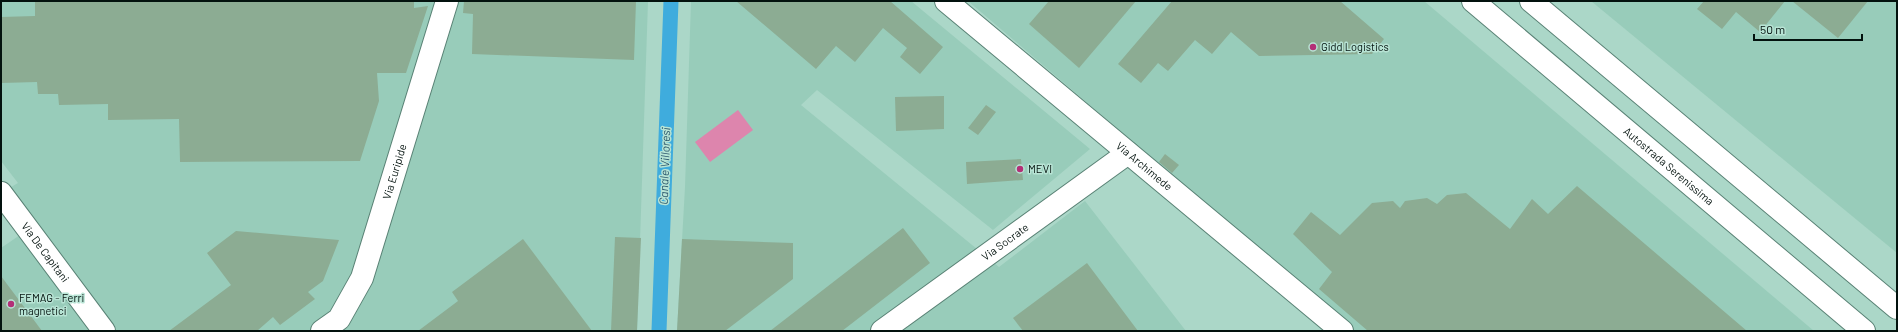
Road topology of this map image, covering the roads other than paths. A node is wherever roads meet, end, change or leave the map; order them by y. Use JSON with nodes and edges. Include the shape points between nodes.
{"nodes":[{"id":1,"x":447,"y":1,"type":"edge"},
{"id":2,"x":946,"y":1,"type":"edge"},
{"id":3,"x":1473,"y":1,"type":"edge"},
{"id":4,"x":1531,"y":1,"type":"edge"},
{"id":5,"x":1128,"y":153,"type":"junction"},
{"id":6,"x":1,"y":193,"type":"edge"},
{"id":7,"x":1897,"y":308,"type":"edge"},
{"id":8,"x":104,"y":331,"type":"edge"},
{"id":9,"x":322,"y":331,"type":"edge"},
{"id":10,"x":882,"y":331,"type":"edge"},
{"id":11,"x":1342,"y":331,"type":"edge"},
{"id":12,"x":1864,"y":331,"type":"edge"}],
"edges":[{"from":1,"to":9,"type":"main road","name":"Via Euripide","via":[[362,278],[338,319]]},
{"from":2,"to":5,"type":"main road","name":"Via Archimede"},
{"from":3,"to":12,"type":"main road","name":"Autostrada Serenissima"},
{"from":4,"to":7,"type":"main road"},
{"from":5,"to":10,"type":"main road","name":"Via Socrate"},
{"from":5,"to":11,"type":"main road","name":"Via Archimede"},
{"from":6,"to":8,"type":"main road","name":"Via De Capitani"}]}
